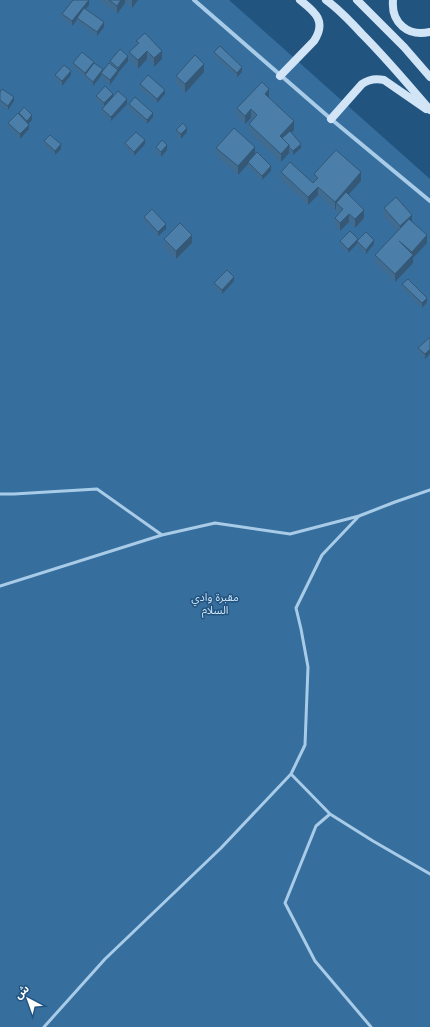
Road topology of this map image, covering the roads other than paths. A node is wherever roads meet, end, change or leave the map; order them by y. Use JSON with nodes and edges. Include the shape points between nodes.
{"nodes":[{"id":1,"x":194,"y":0,"type":"edge"},
{"id":2,"x":300,"y":0,"type":"edge"},
{"id":3,"x":326,"y":0,"type":"edge"},
{"id":4,"x":357,"y":0,"type":"edge"},
{"id":5,"x":393,"y":0,"type":"edge"},
{"id":6,"x":430,"y":32,"type":"edge"},
{"id":7,"x":280,"y":76,"type":"junction"},
{"id":8,"x":430,"y":77,"type":"edge"},
{"id":9,"x":430,"y":111,"type":"edge"},
{"id":10,"x":331,"y":119,"type":"junction"},
{"id":11,"x":430,"y":201,"type":"edge"},
{"id":12,"x":430,"y":490,"type":"edge"},
{"id":13,"x":0,"y":494,"type":"edge"},
{"id":14,"x":359,"y":516,"type":"junction"},
{"id":15,"x":162,"y":535,"type":"junction"},
{"id":16,"x":0,"y":586,"type":"edge"},
{"id":17,"x":291,"y":774,"type":"junction"},
{"id":18,"x":330,"y":814,"type":"junction"},
{"id":19,"x":430,"y":874,"type":"edge"},
{"id":20,"x":44,"y":1027,"type":"edge"},
{"id":21,"x":371,"y":1027,"type":"edge"}],
"edges":[{"from":1,"to":7,"type":"street"},
{"from":2,"to":7,"type":"main road","via":[[317,16],[318,36]]},
{"from":3,"to":9,"type":"main road","via":[[377,49]]},
{"from":4,"to":8,"type":"main road"},
{"from":5,"to":6,"type":"main road","via":[[392,8],[401,26],[419,34]]},
{"from":7,"to":10,"type":"street"},
{"from":9,"to":10,"type":"main road","via":[[384,80],[372,79],[362,84]]},
{"from":10,"to":11,"type":"street"},
{"from":12,"to":14,"type":"lane"},
{"from":13,"to":15,"type":"lane","via":[[97,488]]},
{"from":14,"to":15,"type":"lane","via":[[290,534],[215,523]]},
{"from":14,"to":17,"type":"lane","via":[[322,555],[296,608],[308,667],[305,746]]},
{"from":15,"to":16,"type":"lane"},
{"from":17,"to":18,"type":"lane"},
{"from":17,"to":20,"type":"lane","via":[[221,848],[105,960]]},
{"from":18,"to":19,"type":"lane"},
{"from":18,"to":21,"type":"lane","via":[[316,826],[285,903],[315,961]]}]}
